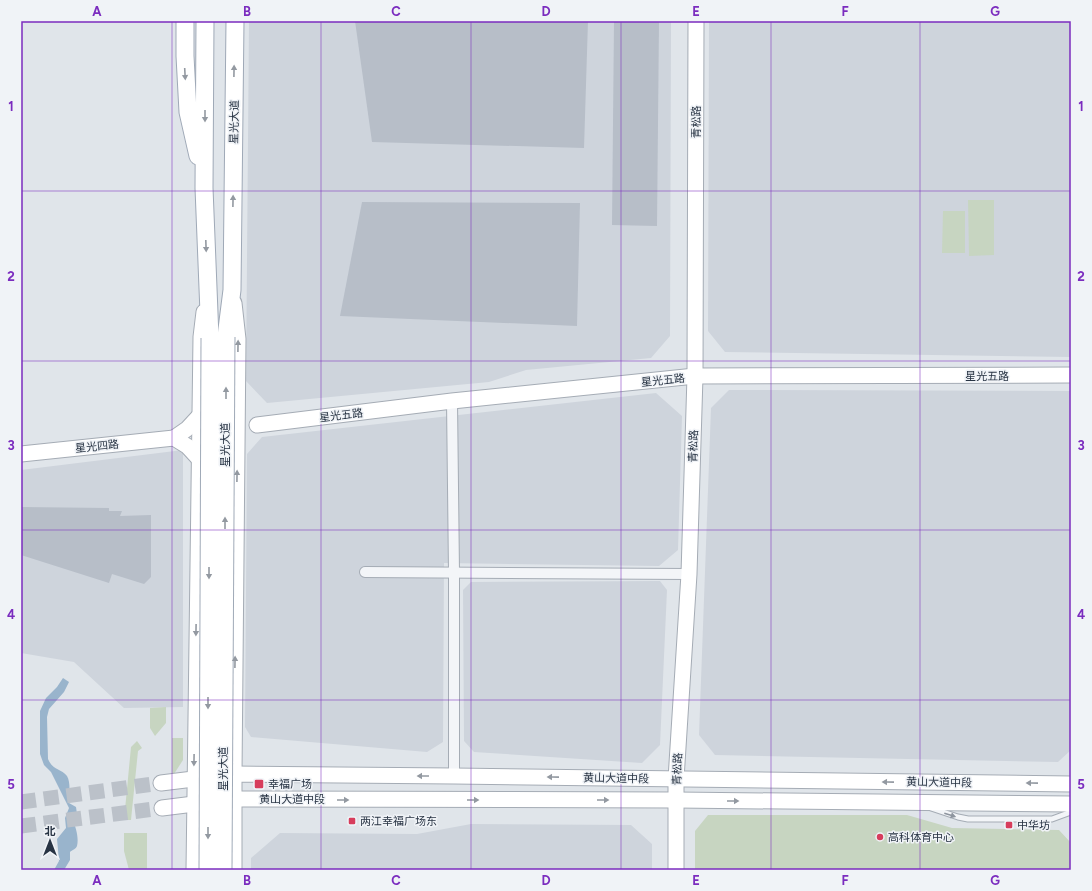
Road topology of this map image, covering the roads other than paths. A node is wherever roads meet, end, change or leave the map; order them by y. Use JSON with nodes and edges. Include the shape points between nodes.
{"nodes":[{"id":1,"x":184,"y":21,"type":"edge"},
{"id":2,"x":195,"y":21,"type":"edge"},
{"id":3,"x":205,"y":21,"type":"edge"},
{"id":4,"x":234,"y":21,"type":"edge"},
{"id":5,"x":696,"y":21,"type":"edge"},
{"id":6,"x":205,"y":97,"type":"junction"},
{"id":7,"x":204,"y":188,"type":"junction"},
{"id":8,"x":208,"y":284,"type":"junction"},
{"id":9,"x":232,"y":290,"type":"junction"},
{"id":10,"x":218,"y":338,"type":"junction"},
{"id":11,"x":1071,"y":375,"type":"edge"},
{"id":12,"x":695,"y":376,"type":"junction"},
{"id":13,"x":452,"y":401,"type":"junction"},
{"id":14,"x":238,"y":405,"type":"junction"},
{"id":15,"x":200,"y":416,"type":"junction"},
{"id":16,"x":257,"y":425,"type":"junction"},
{"id":17,"x":174,"y":438,"type":"junction"},
{"id":18,"x":237,"y":448,"type":"junction"},
{"id":19,"x":21,"y":454,"type":"edge"},
{"id":20,"x":199,"y":459,"type":"junction"},
{"id":21,"x":365,"y":572,"type":"dead end"},
{"id":22,"x":454,"y":573,"type":"junction"},
{"id":23,"x":688,"y":574,"type":"junction"},
{"id":24,"x":234,"y":774,"type":"junction"},
{"id":25,"x":454,"y":776,"type":"junction"},
{"id":26,"x":194,"y":779,"type":"junction"},
{"id":27,"x":676,"y":779,"type":"junction"},
{"id":28,"x":160,"y":783,"type":"tunnel mouth"},
{"id":29,"x":1071,"y":784,"type":"edge"},
{"id":30,"x":234,"y":799,"type":"junction"},
{"id":31,"x":676,"y":800,"type":"junction"},
{"id":32,"x":913,"y":802,"type":"junction"},
{"id":33,"x":194,"y":804,"type":"junction"},
{"id":34,"x":1071,"y":804,"type":"edge"},
{"id":35,"x":162,"y":808,"type":"tunnel mouth"},
{"id":36,"x":1071,"y":812,"type":"edge"},
{"id":37,"x":194,"y":870,"type":"edge"},
{"id":38,"x":208,"y":870,"type":"edge"},
{"id":39,"x":223,"y":870,"type":"edge"},
{"id":40,"x":234,"y":870,"type":"edge"},
{"id":41,"x":676,"y":870,"type":"edge"}],
"edges":[{"from":1,"to":7,"type":"main road","one_way":true,"via":[[188,112]]},
{"from":2,"to":6,"type":"main road","via":[[195,54]]},
{"from":3,"to":6,"type":"main road","name":"星光大道"},
{"from":9,"to":4,"type":"main road","name":"星光大道","one_way":true},
{"from":5,"to":12,"type":"street","name":"青松路"},
{"from":6,"to":7,"type":"main road","name":"星光大道","one_way":true},
{"from":7,"to":8,"type":"main road","name":"星光大道","one_way":true},
{"from":8,"to":10,"type":"main road","name":"星光大道"},
{"from":8,"to":15,"type":"street","via":[[201,337]]},
{"from":9,"to":10,"type":"main road","name":"星光大道"},
{"from":14,"to":9,"type":"street","one_way":true,"via":[[238,339]]},
{"from":10,"to":38,"type":"main road","name":"星光大道","one_way":true,"bridge":true},
{"from":39,"to":10,"type":"main road","name":"星光大道","one_way":true,"bridge":true},
{"from":11,"to":12,"type":"street","name":"星光五路"},
{"from":12,"to":13,"type":"street","name":"星光五路"},
{"from":12,"to":23,"type":"street","name":"青松路"},
{"from":13,"to":16,"type":"street","name":"星光五路"},
{"from":13,"to":22,"type":"street"},
{"from":14,"to":16,"type":"street","via":[[246,417]]},
{"from":14,"to":18,"type":"street"},
{"from":15,"to":17,"type":"street"},
{"from":15,"to":20,"type":"street"},
{"from":16,"to":18,"type":"street"},
{"from":17,"to":19,"type":"street","name":"星光四路"},
{"from":17,"to":20,"type":"street","via":[[187,446]]},
{"from":24,"to":18,"type":"street","one_way":true},
{"from":20,"to":26,"type":"street","one_way":true},
{"from":21,"to":22,"type":"street"},
{"from":22,"to":23,"type":"street"},
{"from":22,"to":25,"type":"street"},
{"from":23,"to":27,"type":"street","name":"青松路"},
{"from":25,"to":24,"type":"street","name":"黄山大道中段","one_way":true},
{"from":24,"to":26,"type":"street","name":"黄山大道中段"},
{"from":24,"to":30,"type":"street"},
{"from":27,"to":25,"type":"street","name":"黄山大道中段","one_way":true},
{"from":26,"to":28,"type":"street","name":"黄山大道中段"},
{"from":26,"to":33,"type":"street"},
{"from":29,"to":27,"type":"street","name":"黄山大道中段","one_way":true},
{"from":27,"to":31,"type":"street","name":"青松路"},
{"from":30,"to":31,"type":"street","name":"黄山大道中段","one_way":true},
{"from":30,"to":33,"type":"street","name":"黄山大道中段"},
{"from":30,"to":40,"type":"street"},
{"from":31,"to":32,"type":"street","name":"黄山大道中段","one_way":true},
{"from":31,"to":41,"type":"street","name":"青松路"},
{"from":32,"to":34,"type":"street","name":"黄山大道中段"},
{"from":32,"to":36,"type":"lane","one_way":true,"via":[[968,819],[1052,819]]},
{"from":33,"to":35,"type":"street","name":"黄山大道中段"},
{"from":33,"to":37,"type":"street"}]}
